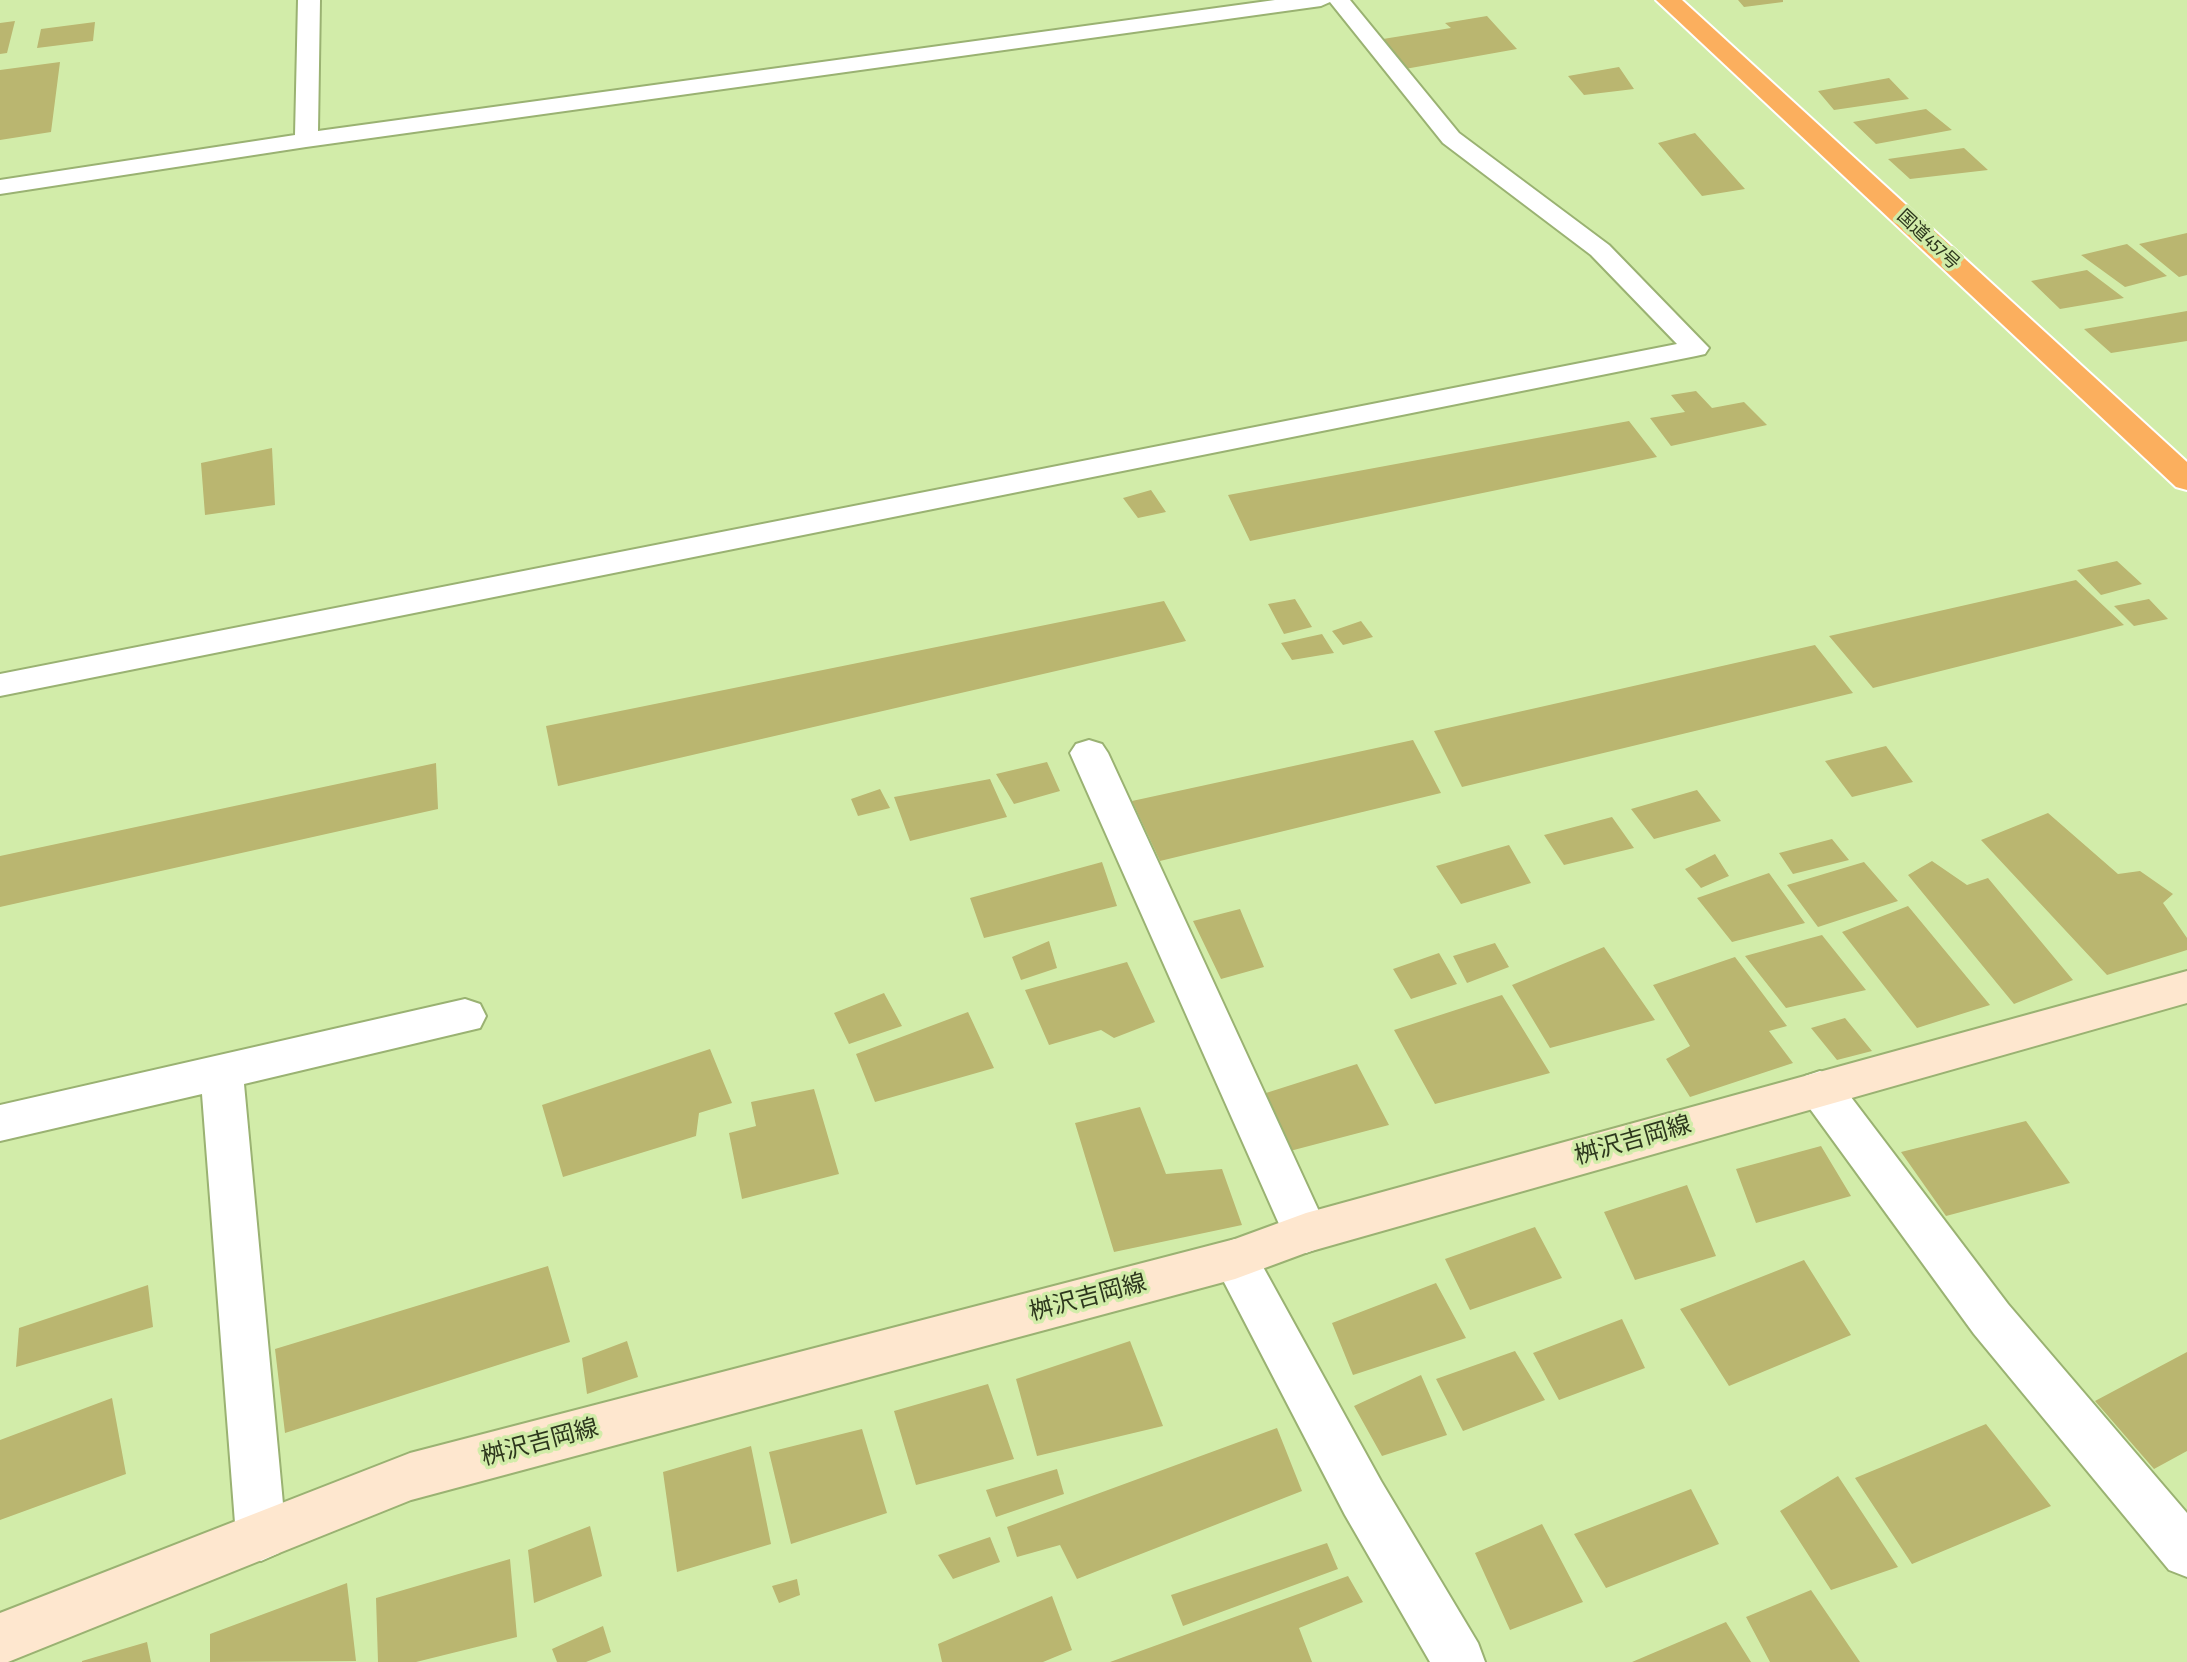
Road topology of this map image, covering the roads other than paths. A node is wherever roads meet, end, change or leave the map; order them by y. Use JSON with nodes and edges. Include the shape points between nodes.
{"nodes":[{"id":1,"x":309,"y":0,"type":"edge"},
{"id":2,"x":1321,"y":0,"type":"edge"},
{"id":3,"x":1339,"y":0,"type":"edge"},
{"id":4,"x":1668,"y":0,"type":"edge"},
{"id":5,"x":306,"y":140,"type":"junction"},
{"id":6,"x":0,"y":187,"type":"edge"},
{"id":7,"x":2187,"y":480,"type":"edge"},
{"id":8,"x":0,"y":685,"type":"edge"},
{"id":9,"x":1089,"y":753,"type":"dead end"},
{"id":10,"x":2187,"y":986,"type":"edge"},
{"id":11,"x":465,"y":1016,"type":"dead end"},
{"id":12,"x":222,"y":1072,"type":"junction"},
{"id":13,"x":1820,"y":1089,"type":"junction"},
{"id":14,"x":0,"y":1123,"type":"edge"},
{"id":15,"x":1306,"y":1233,"type":"junction"},
{"id":16,"x":1235,"y":1259,"type":"junction"},
{"id":17,"x":261,"y":1536,"type":"junction"},
{"id":18,"x":2187,"y":1552,"type":"edge"},
{"id":19,"x":0,"y":1639,"type":"edge"},
{"id":20,"x":1459,"y":1662,"type":"edge"}],
"edges":[{"from":1,"to":5,"type":"lane"},
{"from":2,"to":5,"type":"lane"},
{"from":3,"to":8,"type":"lane","via":[[1451,138],[1600,250],[1696,348]]},
{"from":4,"to":7,"type":"highway","name":"国道457号"},
{"from":5,"to":6,"type":"lane"},
{"from":9,"to":15,"type":"street"},
{"from":10,"to":13,"type":"main road","name":"桝沢吉岡線"},
{"from":11,"to":12,"type":"street"},
{"from":12,"to":14,"type":"street"},
{"from":12,"to":17,"type":"street"},
{"from":13,"to":15,"type":"main road","name":"桝沢吉岡線"},
{"from":13,"to":18,"type":"street","via":[[1991,1319]]},
{"from":15,"to":16,"type":"main road","name":"桝沢吉岡線"},
{"from":16,"to":17,"type":"main road","name":"桝沢吉岡線","via":[[410,1477]]},
{"from":16,"to":20,"type":"street","via":[[1363,1498]]},
{"from":17,"to":19,"type":"main road","name":"桝沢吉岡線"}]}
